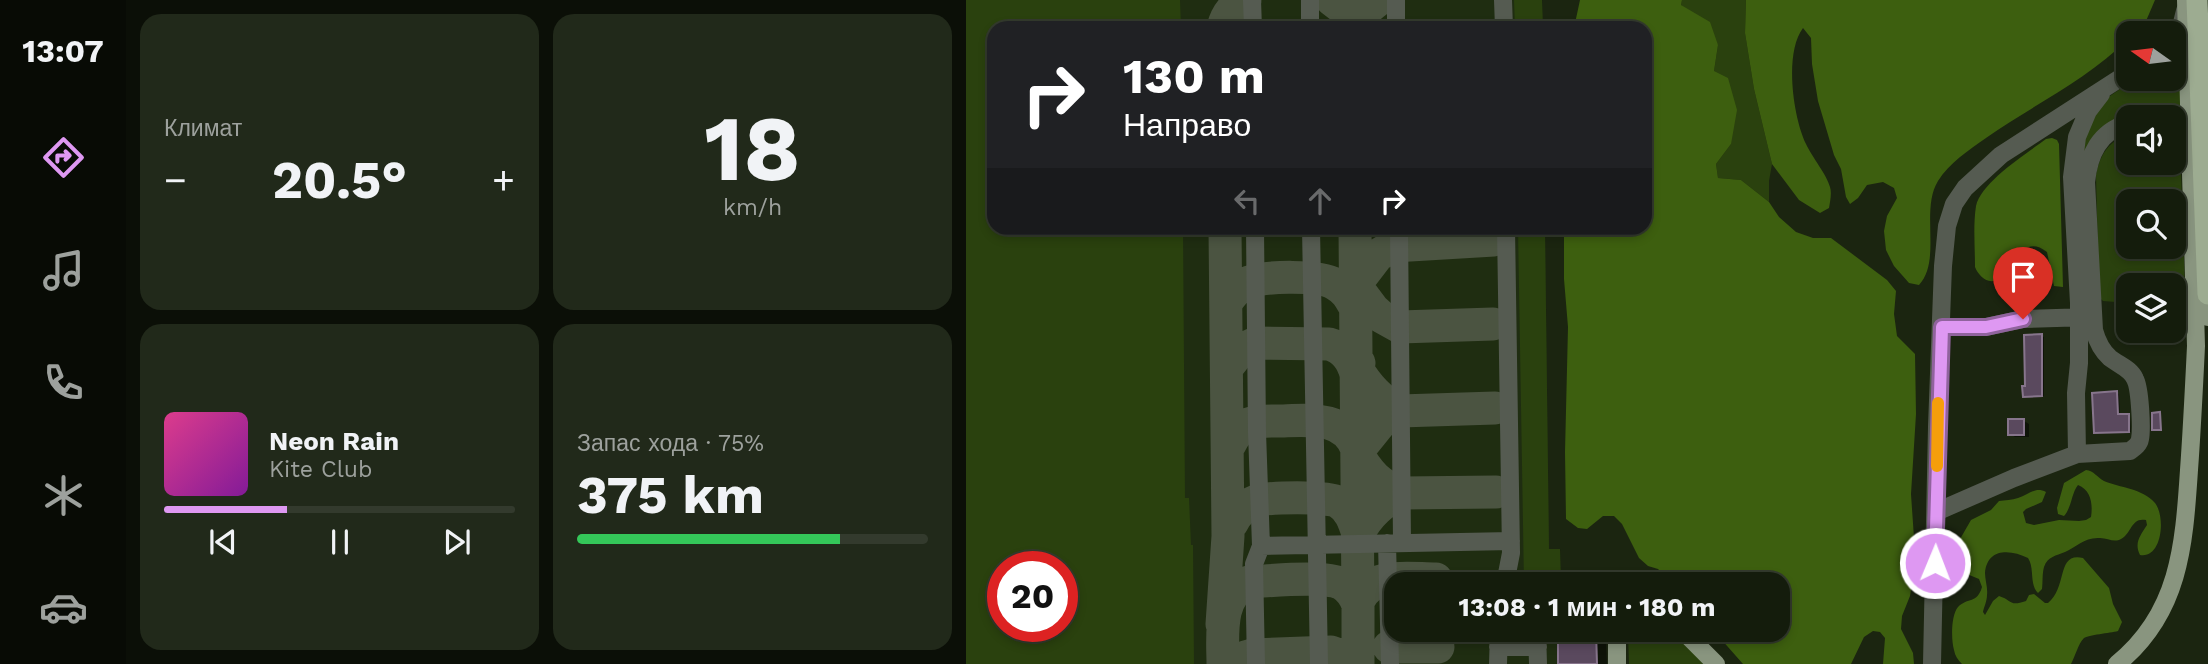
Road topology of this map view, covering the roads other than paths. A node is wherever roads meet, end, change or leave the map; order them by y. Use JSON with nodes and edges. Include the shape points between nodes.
{"nodes":[{"id":1,"x":1252,"y":0,"type":"edge"},
{"id":2,"x":1310,"y":0,"type":"edge"},
{"id":3,"x":1396,"y":0,"type":"edge"},
{"id":4,"x":1503,"y":0,"type":"edge"},
{"id":5,"x":2191,"y":4,"type":"edge"},
{"id":6,"x":1253,"y":21,"type":"edge"},
{"id":7,"x":1310,"y":21,"type":"edge"},
{"id":8,"x":1396,"y":21,"type":"edge"},
{"id":9,"x":1504,"y":21,"type":"edge"},
{"id":10,"x":2184,"y":21,"type":"edge"},
{"id":11,"x":2116,"y":81,"type":"edge"},
{"id":12,"x":2106,"y":87,"type":"junction"},
{"id":13,"x":2116,"y":127,"type":"edge"},
{"id":14,"x":2186,"y":159,"type":"edge"},
{"id":15,"x":2192,"y":174,"type":"junction"},
{"id":16,"x":2193,"y":213,"type":"junction"},
{"id":17,"x":1255,"y":235,"type":"edge"},
{"id":18,"x":1311,"y":235,"type":"edge"},
{"id":19,"x":1399,"y":235,"type":"edge"},
{"id":20,"x":1506,"y":235,"type":"edge"},
{"id":21,"x":2208,"y":294,"type":"edge"},
{"id":22,"x":2086,"y":317,"type":"junction"},
{"id":23,"x":2208,"y":317,"type":"edge"},
{"id":24,"x":1942,"y":327,"type":"junction"},
{"id":25,"x":2077,"y":454,"type":"junction"},
{"id":26,"x":1936,"y":512,"type":"junction"},
{"id":27,"x":1511,"y":541,"type":"junction"},
{"id":28,"x":1395,"y":542,"type":"junction"},
{"id":29,"x":1317,"y":544,"type":"junction"},
{"id":30,"x":1261,"y":546,"type":"junction"},
{"id":31,"x":1507,"y":572,"type":"edge"},
{"id":32,"x":1618,"y":642,"type":"edge"},
{"id":33,"x":1694,"y":642,"type":"edge"},
{"id":34,"x":1498,"y":647,"type":"edge"},
{"id":35,"x":1538,"y":647,"type":"edge"},
{"id":36,"x":1256,"y":664,"type":"edge"},
{"id":37,"x":1319,"y":664,"type":"edge"},
{"id":38,"x":1390,"y":664,"type":"edge"},
{"id":39,"x":1617,"y":664,"type":"edge"},
{"id":40,"x":1716,"y":664,"type":"edge"},
{"id":41,"x":1932,"y":664,"type":"edge"},
{"id":42,"x":2117,"y":664,"type":"edge"}],
"edges":[{"from":1,"to":6,"type":"lane"},
{"from":2,"to":7,"type":"lane"},
{"from":3,"to":8,"type":"lane"},
{"from":4,"to":9,"type":"lane"},
{"from":5,"to":10,"type":"lane"},
{"from":5,"to":15,"type":"main road"},
{"from":5,"to":21,"type":"highway"},
{"from":11,"to":12,"type":"lane"},
{"from":12,"to":22,"type":"lane","via":[[2088,111],[2074,152],[2072,177]]},
{"from":12,"to":24,"type":"lane","via":[[2001,155],[1954,204],[1947,226]]},
{"from":13,"to":22,"type":"lane","via":[[2105,134],[2088,163]]},
{"from":14,"to":15,"type":"lane"},
{"from":15,"to":16,"type":"main road"},
{"from":16,"to":23,"type":"main road"},
{"from":16,"to":42,"type":"main road","via":[[2196,346],[2182,553],[2155,623]]},
{"from":17,"to":30,"type":"lane"},
{"from":18,"to":29,"type":"lane"},
{"from":19,"to":28,"type":"lane"},
{"from":20,"to":27,"type":"lane"},
{"from":22,"to":24,"type":"lane"},
{"from":22,"to":25,"type":"lane","via":[[2076,393]]},
{"from":22,"to":25,"type":"lane","via":[[2102,349],[2136,381],[2140,440],[2130,451]]},
{"from":24,"to":26,"type":"lane"},
{"from":25,"to":26,"type":"lane"},
{"from":26,"to":41,"type":"lane"},
{"from":27,"to":28,"type":"lane"},
{"from":27,"to":31,"type":"lane"},
{"from":28,"to":29,"type":"lane"},
{"from":28,"to":38,"type":"lane"},
{"from":29,"to":30,"type":"lane"},
{"from":29,"to":37,"type":"lane"},
{"from":30,"to":36,"type":"lane","via":[[1254,564]]},
{"from":32,"to":39,"type":"main road"},
{"from":33,"to":40,"type":"main road"},
{"from":34,"to":35,"type":"lane"}]}
